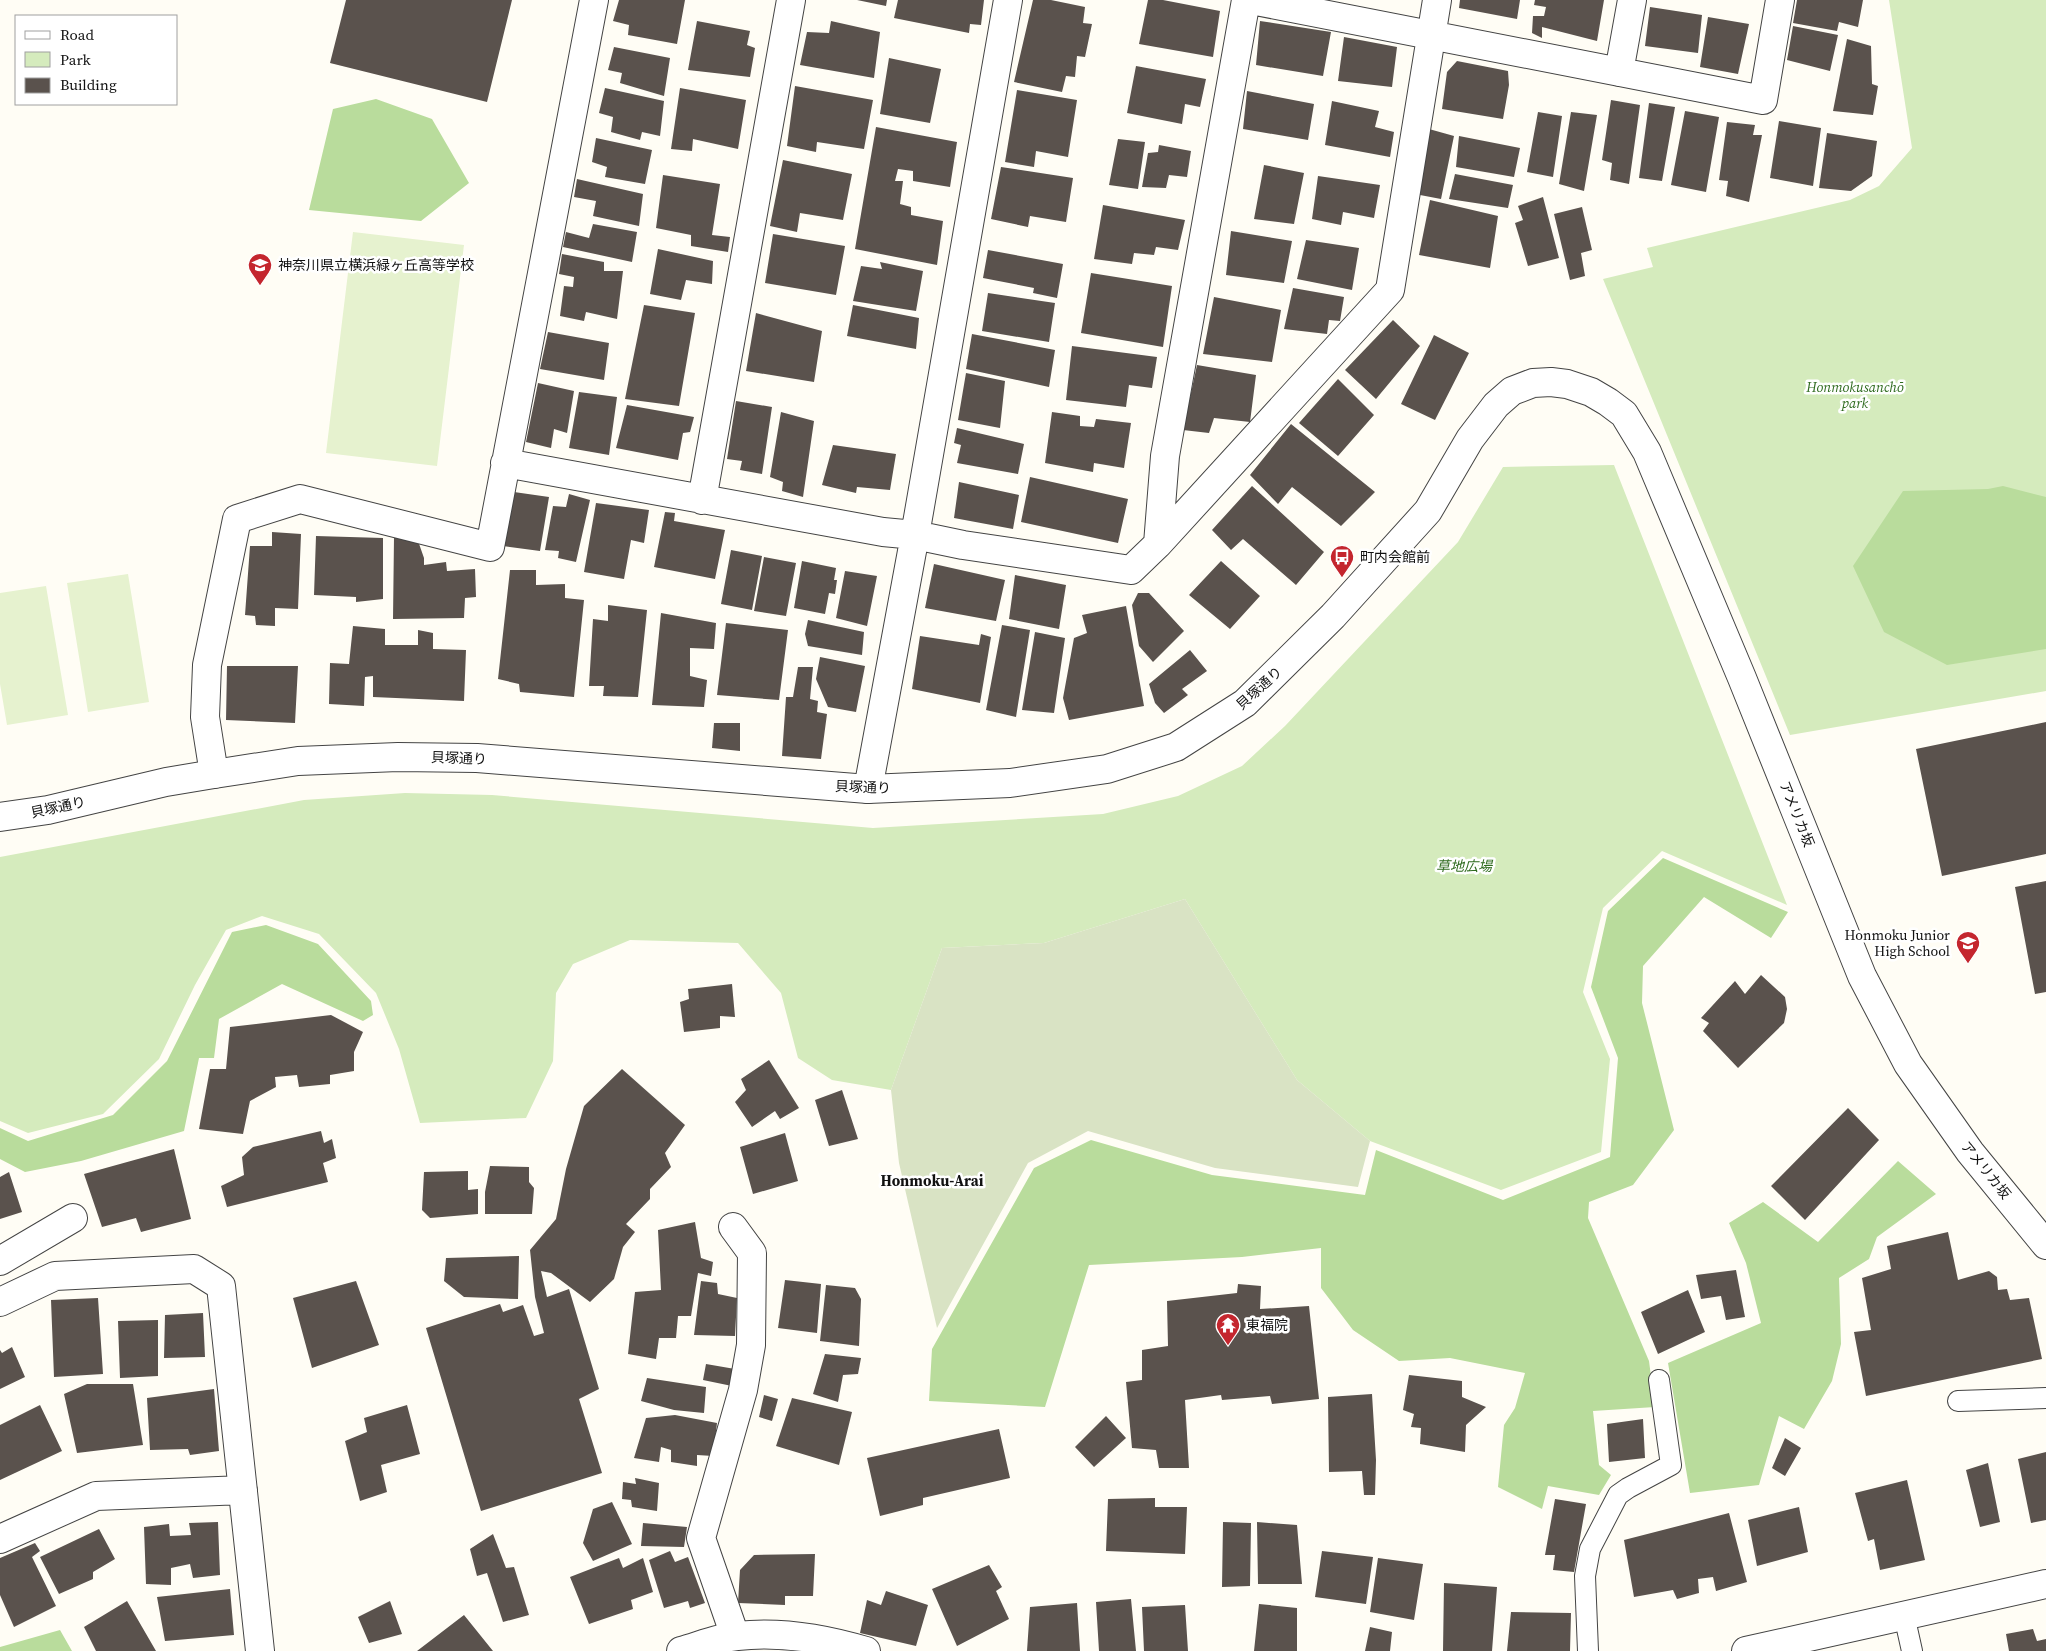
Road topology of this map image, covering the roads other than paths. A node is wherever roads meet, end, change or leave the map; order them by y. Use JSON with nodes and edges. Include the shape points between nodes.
{"nodes":[{"id":1,"x":594,"y":0,"type":"edge"},
{"id":2,"x":791,"y":0,"type":"edge"},
{"id":3,"x":1008,"y":0,"type":"edge"},
{"id":4,"x":1246,"y":0,"type":"edge"},
{"id":5,"x":1251,"y":0,"type":"edge"},
{"id":6,"x":1437,"y":0,"type":"edge"},
{"id":7,"x":1632,"y":0,"type":"edge"},
{"id":8,"x":1780,"y":0,"type":"edge"},
{"id":9,"x":1432,"y":35,"type":"junction"},
{"id":10,"x":1619,"y":72,"type":"junction"},
{"id":11,"x":1567,"y":384,"type":"joint"},
{"id":12,"x":505,"y":463,"type":"junction"},
{"id":13,"x":702,"y":500,"type":"junction"},
{"id":14,"x":915,"y":535,"type":"junction"},
{"id":15,"x":1158,"y":544,"type":"junction"},
{"id":16,"x":214,"y":774,"type":"junction"},
{"id":17,"x":868,"y":789,"type":"junction"},
{"id":18,"x":0,"y":817,"type":"edge"},
{"id":19,"x":73,"y":1218,"type":"dead end"},
{"id":20,"x":733,"y":1227,"type":"dead end"},
{"id":21,"x":2046,"y":1245,"type":"edge"},
{"id":22,"x":0,"y":1260,"type":"edge"},
{"id":23,"x":0,"y":1302,"type":"edge"},
{"id":24,"x":1659,"y":1380,"type":"dead end"},
{"id":25,"x":2046,"y":1398,"type":"edge"},
{"id":26,"x":1958,"y":1401,"type":"dead end"},
{"id":27,"x":243,"y":1490,"type":"junction"},
{"id":28,"x":0,"y":1539,"type":"edge"},
{"id":29,"x":2046,"y":1584,"type":"edge"},
{"id":30,"x":1904,"y":1615,"type":"junction"},
{"id":31,"x":735,"y":1636,"type":"junction"},
{"id":32,"x":1782,"y":1647,"type":"edge"},
{"id":33,"x":861,"y":1650,"type":"edge"},
{"id":34,"x":260,"y":1651,"type":"edge"},
{"id":35,"x":681,"y":1651,"type":"edge"},
{"id":36,"x":1588,"y":1651,"type":"edge"},
{"id":37,"x":1746,"y":1651,"type":"edge"},
{"id":38,"x":1912,"y":1651,"type":"edge"}],
"edges":[{"from":1,"to":12,"type":"street"},
{"from":2,"to":13,"type":"street"},
{"from":3,"to":14,"type":"street"},
{"from":4,"to":15,"type":"street","via":[[1165,456]]},
{"from":5,"to":9,"type":"street"},
{"from":6,"to":9,"type":"street"},
{"from":7,"to":10,"type":"street"},
{"from":8,"to":10,"type":"street","via":[[1763,100]]},
{"from":9,"to":10,"type":"street"},
{"from":9,"to":15,"type":"street","via":[[1390,290]]},
{"from":11,"to":17,"type":"street","name":"貝塚通り","via":[[1533,383],[1512,391],[1496,405],[1470,439],[1428,511],[1333,616],[1245,703],[1176,747],[1107,769],[1010,783]]},
{"from":11,"to":21,"type":"street","name":"アメリカ坂","via":[[1591,392],[1624,414],[1647,452],[1862,976],[1908,1064],[1970,1152]]},
{"from":12,"to":13,"type":"street"},
{"from":12,"to":16,"type":"street","via":[[490,547],[300,499],[237,518],[207,665],[205,718]]},
{"from":13,"to":14,"type":"street"},
{"from":14,"to":15,"type":"street","via":[[1131,570]]},
{"from":14,"to":17,"type":"street"},
{"from":16,"to":17,"type":"street","name":"貝塚通り","via":[[298,761],[477,758]]},
{"from":16,"to":18,"type":"street","name":"貝塚通り","via":[[48,810]]},
{"from":19,"to":22,"type":"street"},
{"from":20,"to":31,"type":"street","via":[[752,1253],[751,1345],[743,1390],[701,1538]]},
{"from":23,"to":27,"type":"street","via":[[55,1276],[194,1268],[221,1286]]},
{"from":24,"to":36,"type":"lane","via":[[1671,1465],[1618,1495],[1590,1549],[1584,1576]]},
{"from":25,"to":26,"type":"lane"},
{"from":27,"to":28,"type":"street","via":[[96,1496]]},
{"from":27,"to":34,"type":"street"},
{"from":29,"to":30,"type":"street"},
{"from":30,"to":32,"type":"street"},
{"from":30,"to":38,"type":"lane"},
{"from":31,"to":33,"type":"street","via":[[767,1635],[837,1642]]},
{"from":31,"to":35,"type":"street"},
{"from":32,"to":37,"type":"street"}]}
